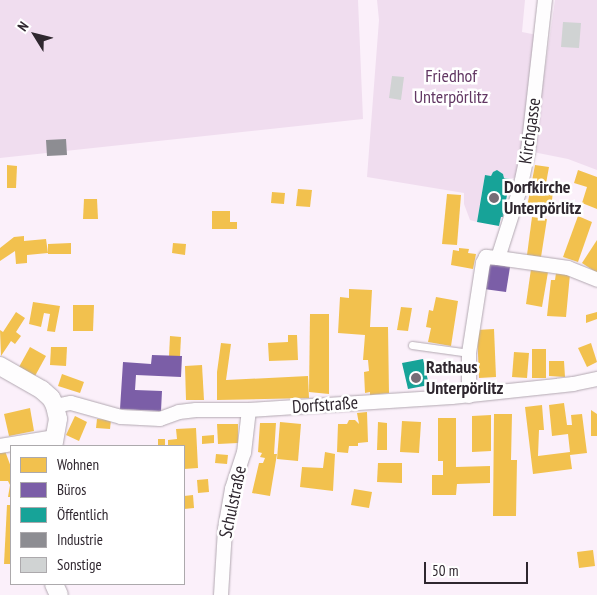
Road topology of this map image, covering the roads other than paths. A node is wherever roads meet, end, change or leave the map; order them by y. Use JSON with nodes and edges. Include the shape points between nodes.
{"nodes":[{"id":1,"x":546,"y":0,"type":"edge"},
{"id":2,"x":498,"y":258,"type":"junction"},
{"id":3,"x":597,"y":280,"type":"edge"},
{"id":4,"x":412,"y":345,"type":"dead end"},
{"id":5,"x":468,"y":353,"type":"junction"},
{"id":6,"x":0,"y":366,"type":"edge"},
{"id":7,"x":597,"y":379,"type":"edge"},
{"id":8,"x":469,"y":396,"type":"junction"},
{"id":9,"x":56,"y":406,"type":"junction"},
{"id":10,"x":249,"y":410,"type":"junction"},
{"id":11,"x":54,"y":442,"type":"edge"},
{"id":12,"x":14,"y":445,"type":"edge"},
{"id":13,"x":221,"y":595,"type":"edge"}],
"edges":[{"from":1,"to":2,"type":"street","name":"Kirchgasse","via":[[528,151],[520,189]]},
{"from":2,"to":3,"type":"street","via":[[568,268]]},
{"from":2,"to":5,"type":"street","via":[[486,257],[483,263]]},
{"from":4,"to":5,"type":"lane"},
{"from":5,"to":8,"type":"street"},
{"from":6,"to":9,"type":"street","via":[[42,390]]},
{"from":7,"to":8,"type":"street","name":"Dorfstraße"},
{"from":8,"to":10,"type":"street","name":"Dorfstraße"},
{"from":9,"to":10,"type":"street","name":"Dorfstraße","via":[[70,402],[121,417],[160,419],[196,410]]},
{"from":9,"to":11,"type":"street","via":[[58,419]]},
{"from":10,"to":13,"type":"street","name":"Schulstraße","via":[[244,453],[232,489],[225,529]]},
{"from":11,"to":12,"type":"street"}]}
